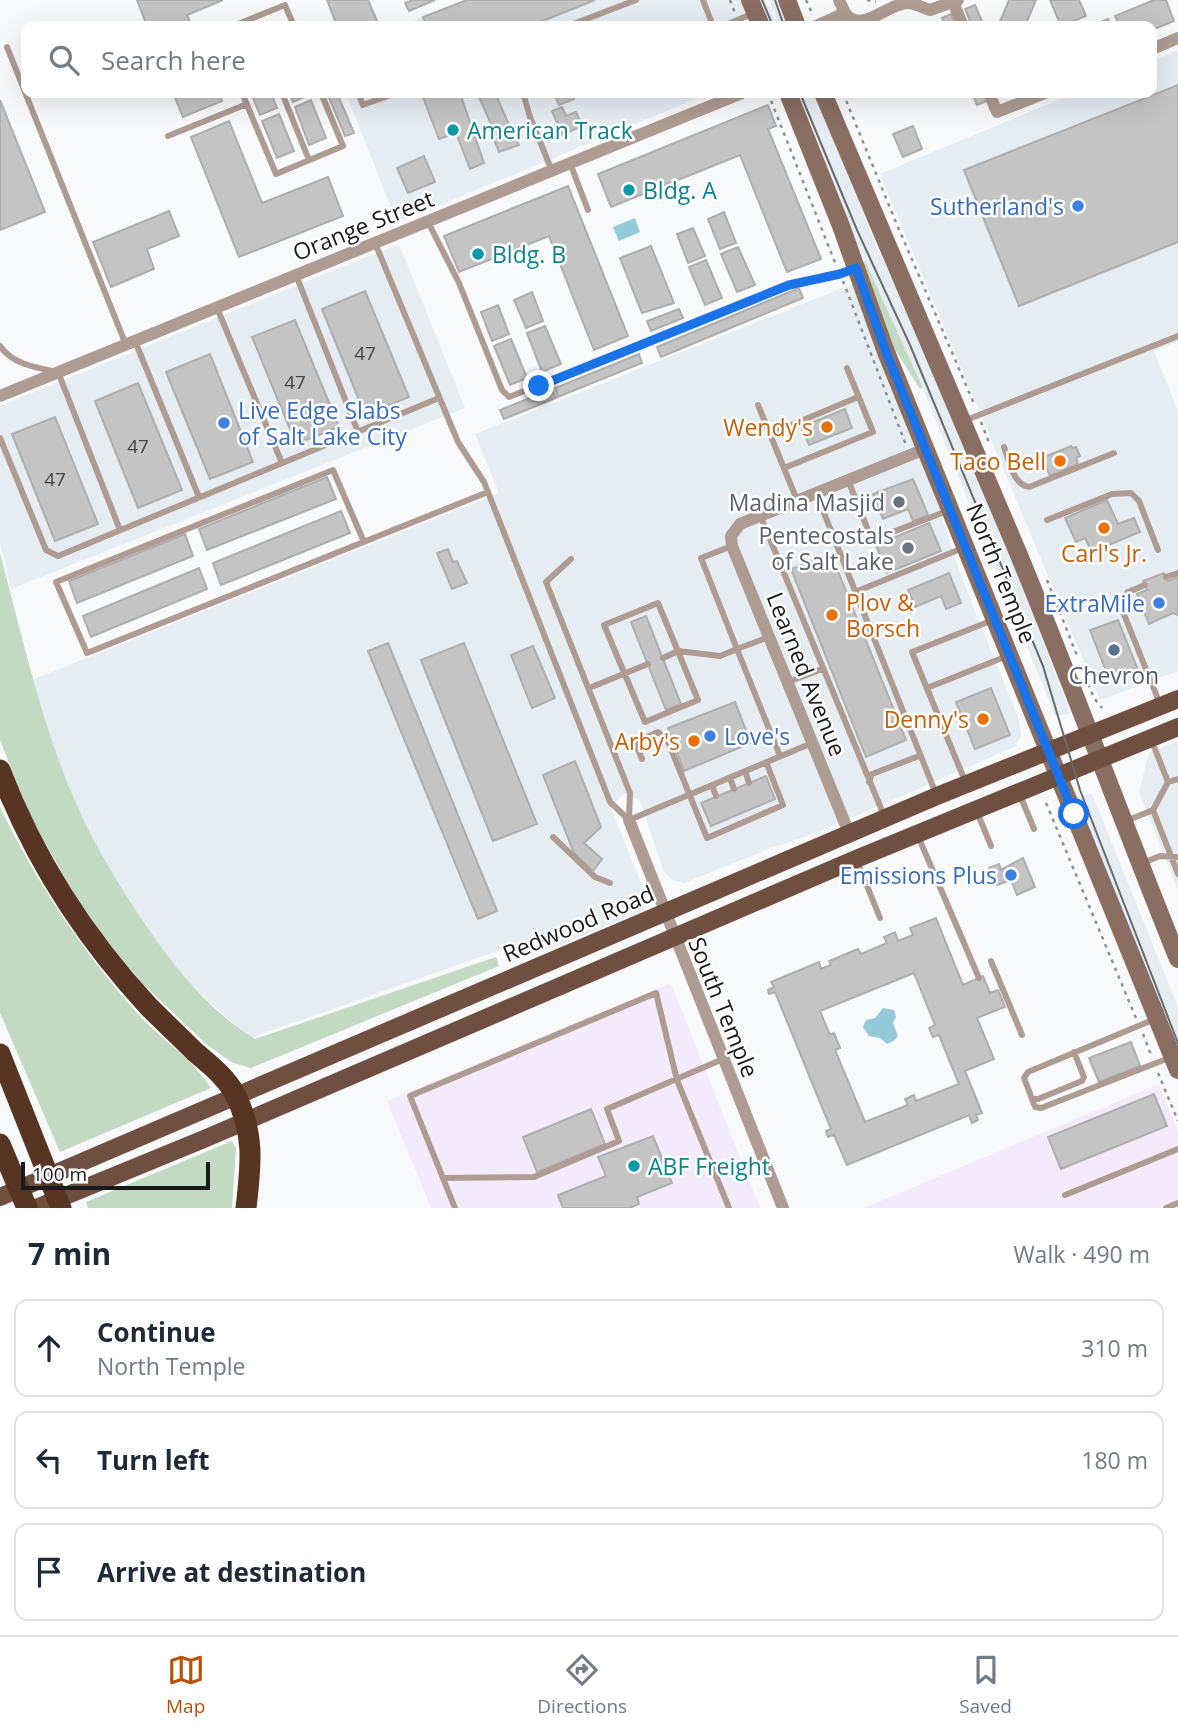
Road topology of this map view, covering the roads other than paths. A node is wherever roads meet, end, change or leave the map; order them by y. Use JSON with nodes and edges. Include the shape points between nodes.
{"nodes":[{"id":1,"x":636,"y":0,"type":"edge"},
{"id":2,"x":703,"y":0,"type":"edge"},
{"id":3,"x":787,"y":0,"type":"edge"},
{"id":4,"x":839,"y":0,"type":"edge"},
{"id":5,"x":956,"y":1,"type":"edge"},
{"id":6,"x":756,"y":13,"type":"edge"},
{"id":7,"x":845,"y":13,"type":"junction"},
{"id":8,"x":251,"y":18,"type":"junction"},
{"id":9,"x":244,"y":21,"type":"edge"},
{"id":10,"x":252,"y":21,"type":"edge"},
{"id":11,"x":292,"y":21,"type":"edge"},
{"id":12,"x":581,"y":21,"type":"edge"},
{"id":13,"x":711,"y":21,"type":"edge"},
{"id":14,"x":736,"y":21,"type":"edge"},
{"id":15,"x":795,"y":21,"type":"edge"},
{"id":16,"x":827,"y":21,"type":"edge"},
{"id":17,"x":856,"y":21,"type":"edge"},
{"id":18,"x":861,"y":21,"type":"edge"},
{"id":19,"x":962,"y":21,"type":"edge"},
{"id":20,"x":1178,"y":38,"type":"edge"},
{"id":21,"x":7,"y":47,"type":"dead end"},
{"id":22,"x":1157,"y":47,"type":"edge"},
{"id":23,"x":21,"y":80,"type":"edge"},
{"id":24,"x":28,"y":98,"type":"edge"},
{"id":25,"x":244,"y":98,"type":"edge"},
{"id":26,"x":284,"y":98,"type":"edge"},
{"id":27,"x":323,"y":98,"type":"edge"},
{"id":28,"x":360,"y":98,"type":"edge"},
{"id":29,"x":382,"y":98,"type":"edge"},
{"id":30,"x":524,"y":98,"type":"edge"},
{"id":31,"x":730,"y":98,"type":"edge"},
{"id":32,"x":790,"y":98,"type":"edge"},
{"id":33,"x":825,"y":98,"type":"edge"},
{"id":34,"x":991,"y":98,"type":"edge"},
{"id":35,"x":1032,"y":98,"type":"edge"},
{"id":36,"x":247,"y":104,"type":"junction"},
{"id":37,"x":168,"y":136,"type":"dead end"},
{"id":38,"x":309,"y":160,"type":"junction"},
{"id":39,"x":570,"y":163,"type":"junction"},
{"id":40,"x":552,"y":171,"type":"junction"},
{"id":41,"x":589,"y":210,"type":"dead end"},
{"id":42,"x":428,"y":222,"type":"junction"},
{"id":43,"x":375,"y":243,"type":"junction"},
{"id":44,"x":856,"y":268,"type":"junction"},
{"id":45,"x":296,"y":275,"type":"junction"},
{"id":46,"x":217,"y":307,"type":"junction"},
{"id":47,"x":1178,"y":336,"type":"edge"},
{"id":48,"x":131,"y":343,"type":"junction"},
{"id":49,"x":0,"y":346,"type":"edge"},
{"id":50,"x":847,"y":368,"type":"dead end"},
{"id":51,"x":58,"y":372,"type":"junction"},
{"id":52,"x":0,"y":396,"type":"edge"},
{"id":53,"x":858,"y":397,"type":"junction"},
{"id":54,"x":439,"y":398,"type":"junction"},
{"id":55,"x":758,"y":405,"type":"dead end"},
{"id":56,"x":962,"y":422,"type":"junction"},
{"id":57,"x":358,"y":432,"type":"junction"},
{"id":58,"x":770,"y":434,"type":"junction"},
{"id":59,"x":0,"y":438,"type":"edge"},
{"id":60,"x":1004,"y":447,"type":"dead end"},
{"id":61,"x":925,"y":449,"type":"junction"},
{"id":62,"x":1114,"y":453,"type":"dead end"},
{"id":63,"x":282,"y":463,"type":"junction"},
{"id":64,"x":784,"y":468,"type":"junction"},
{"id":65,"x":848,"y":480,"type":"junction"},
{"id":66,"x":488,"y":492,"type":"junction"},
{"id":67,"x":816,"y":493,"type":"junction"},
{"id":68,"x":199,"y":498,"type":"junction"},
{"id":69,"x":798,"y":500,"type":"junction"},
{"id":70,"x":950,"y":510,"type":"junction"},
{"id":71,"x":760,"y":516,"type":"junction"},
{"id":72,"x":1047,"y":520,"type":"dead end"},
{"id":73,"x":120,"y":530,"type":"junction"},
{"id":74,"x":364,"y":542,"type":"junction"},
{"id":75,"x":732,"y":546,"type":"junction"},
{"id":76,"x":965,"y":547,"type":"junction"},
{"id":77,"x":1158,"y":550,"type":"dead end"},
{"id":78,"x":571,"y":559,"type":"dead end"},
{"id":79,"x":1178,"y":573,"type":"edge"},
{"id":80,"x":1166,"y":577,"type":"dead end"},
{"id":81,"x":1145,"y":585,"type":"dead end"},
{"id":82,"x":855,"y":592,"type":"junction"},
{"id":83,"x":995,"y":619,"type":"junction"},
{"id":84,"x":769,"y":637,"type":"junction"},
{"id":85,"x":737,"y":649,"type":"junction"},
{"id":86,"x":678,"y":651,"type":"junction"},
{"id":87,"x":1009,"y":655,"type":"junction"},
{"id":88,"x":663,"y":658,"type":"dead end"},
{"id":89,"x":648,"y":664,"type":"dead end"},
{"id":90,"x":822,"y":669,"type":"junction"},
{"id":91,"x":625,"y":674,"type":"junction"},
{"id":92,"x":788,"y":682,"type":"junction"},
{"id":93,"x":589,"y":688,"type":"junction"},
{"id":94,"x":927,"y":688,"type":"junction"},
{"id":95,"x":1178,"y":699,"type":"edge"},
{"id":96,"x":1160,"y":706,"type":"junction"},
{"id":97,"x":1178,"y":727,"type":"edge"},
{"id":98,"x":1089,"y":735,"type":"junction"},
{"id":99,"x":1150,"y":738,"type":"junction"},
{"id":100,"x":812,"y":743,"type":"junction"},
{"id":101,"x":1049,"y":750,"type":"junction"},
{"id":102,"x":919,"y":755,"type":"junction"},
{"id":103,"x":780,"y":756,"type":"junction"},
{"id":104,"x":642,"y":759,"type":"dead end"},
{"id":105,"x":1098,"y":759,"type":"junction"},
{"id":106,"x":766,"y":762,"type":"junction"},
{"id":107,"x":0,"y":770,"type":"edge"},
{"id":108,"x":745,"y":771,"type":"junction"},
{"id":109,"x":1059,"y":775,"type":"junction"},
{"id":110,"x":730,"y":778,"type":"junction"},
{"id":111,"x":1178,"y":779,"type":"edge"},
{"id":112,"x":869,"y":782,"type":"junction"},
{"id":113,"x":1168,"y":782,"type":"junction"},
{"id":114,"x":749,"y":783,"type":"dead end"},
{"id":115,"x":967,"y":783,"type":"junction"},
{"id":116,"x":712,"y":785,"type":"junction"},
{"id":117,"x":734,"y":789,"type":"dead end"},
{"id":118,"x":1018,"y":792,"type":"junction"},
{"id":119,"x":690,"y":795,"type":"junction"},
{"id":120,"x":716,"y":796,"type":"dead end"},
{"id":121,"x":937,"y":796,"type":"junction"},
{"id":122,"x":759,"y":806,"type":"dead end"},
{"id":123,"x":976,"y":810,"type":"junction"},
{"id":124,"x":1153,"y":810,"type":"junction"},
{"id":125,"x":744,"y":812,"type":"dead end"},
{"id":126,"x":762,"y":814,"type":"junction"},
{"id":127,"x":885,"y":818,"type":"junction"},
{"id":128,"x":629,"y":820,"type":"junction"},
{"id":129,"x":725,"y":820,"type":"dead end"},
{"id":130,"x":747,"y":821,"type":"junction"},
{"id":131,"x":1123,"y":822,"type":"junction"},
{"id":132,"x":729,"y":829,"type":"junction"},
{"id":133,"x":1034,"y":829,"type":"dead end"},
{"id":134,"x":849,"y":833,"type":"junction"},
{"id":135,"x":918,"y":834,"type":"junction"},
{"id":136,"x":553,"y":837,"type":"dead end"},
{"id":137,"x":991,"y":846,"type":"dead end"},
{"id":138,"x":1175,"y":857,"type":"edge"},
{"id":139,"x":856,"y":859,"type":"junction"},
{"id":140,"x":1140,"y":864,"type":"junction"},
{"id":141,"x":1178,"y":874,"type":"edge"},
{"id":142,"x":610,"y":883,"type":"dead end"},
{"id":143,"x":664,"y":913,"type":"junction"},
{"id":144,"x":880,"y":918,"type":"dead end"},
{"id":145,"x":674,"y":937,"type":"junction"},
{"id":146,"x":1177,"y":952,"type":"edge"},
{"id":147,"x":991,"y":961,"type":"dead end"},
{"id":148,"x":979,"y":978,"type":"dead end"},
{"id":149,"x":1157,"y":1018,"type":"junction"},
{"id":150,"x":1021,"y":1035,"type":"dead end"},
{"id":151,"x":1073,"y":1052,"type":"junction"},
{"id":152,"x":0,"y":1054,"type":"edge"},
{"id":153,"x":723,"y":1059,"type":"junction"},
{"id":154,"x":1175,"y":1063,"type":"edge"},
{"id":155,"x":0,"y":1076,"type":"edge"},
{"id":156,"x":677,"y":1080,"type":"junction"},
{"id":157,"x":236,"y":1096,"type":"junction"},
{"id":158,"x":1032,"y":1099,"type":"junction"},
{"id":159,"x":246,"y":1121,"type":"junction"},
{"id":160,"x":0,"y":1144,"type":"edge"},
{"id":161,"x":1178,"y":1149,"type":"edge"},
{"id":162,"x":443,"y":1178,"type":"junction"},
{"id":163,"x":1065,"y":1195,"type":"dead end"},
{"id":164,"x":0,"y":1197,"type":"edge"},
{"id":165,"x":1178,"y":1203,"type":"edge"},
{"id":166,"x":27,"y":1208,"type":"edge"},
{"id":167,"x":36,"y":1208,"type":"edge"},
{"id":168,"x":60,"y":1208,"type":"edge"},
{"id":169,"x":246,"y":1208,"type":"edge"},
{"id":170,"x":455,"y":1208,"type":"edge"},
{"id":171,"x":729,"y":1208,"type":"edge"},
{"id":172,"x":783,"y":1208,"type":"edge"},
{"id":173,"x":1167,"y":1208,"type":"edge"}],
"edges":[{"from":1,"to":12,"type":"lane"},
{"from":2,"to":13,"type":"lane"},
{"from":3,"to":15,"type":"main road"},
{"from":4,"to":7,"type":"street"},
{"from":5,"to":18,"type":"street","via":[[930,10],[910,2]]},
{"from":5,"to":19,"type":"street"},
{"from":6,"to":14,"type":"lane"},
{"from":7,"to":16,"type":"street"},
{"from":7,"to":17,"type":"street"},
{"from":8,"to":9,"type":"lane"},
{"from":8,"to":10,"type":"lane"},
{"from":8,"to":11,"type":"lane","via":[[285,5]]},
{"from":20,"to":22,"type":"street"},
{"from":21,"to":23,"type":"lane"},
{"from":24,"to":48,"type":"lane"},
{"from":25,"to":36,"type":"lane"},
{"from":26,"to":38,"type":"lane"},
{"from":27,"to":38,"type":"lane","via":[[343,146]]},
{"from":28,"to":29,"type":"lane","via":[[363,105]]},
{"from":30,"to":40,"type":"lane"},
{"from":31,"to":39,"type":"street","name":"Orange Street"},
{"from":32,"to":44,"type":"main road","name":"North Temple"},
{"from":33,"to":56,"type":"main road","name":"North Temple"},
{"from":34,"to":35,"type":"street","via":[[997,112]]},
{"from":36,"to":37,"type":"lane"},
{"from":36,"to":38,"type":"lane","via":[[276,174]]},
{"from":39,"to":40,"type":"street","name":"Orange Street"},
{"from":39,"to":41,"type":"lane"},
{"from":40,"to":42,"type":"street","name":"Orange Street"},
{"from":42,"to":43,"type":"street","name":"Orange Street"},
{"from":42,"to":44,"type":"lane","via":[[509,397],[789,285]]},
{"from":43,"to":45,"type":"street","name":"Orange Street"},
{"from":43,"to":54,"type":"lane"},
{"from":44,"to":61,"type":"main road","name":"North Temple"},
{"from":45,"to":46,"type":"street","name":"Orange Street"},
{"from":45,"to":57,"type":"lane"},
{"from":46,"to":48,"type":"street","name":"Orange Street"},
{"from":46,"to":63,"type":"lane"},
{"from":47,"to":56,"type":"lane"},
{"from":48,"to":51,"type":"street","name":"Orange Street"},
{"from":48,"to":68,"type":"lane"},
{"from":49,"to":51,"type":"lane","via":[[26,365]]},
{"from":50,"to":53,"type":"lane"},
{"from":51,"to":52,"type":"street","name":"Orange Street"},
{"from":51,"to":73,"type":"lane"},
{"from":53,"to":58,"type":"lane"},
{"from":53,"to":64,"type":"lane","via":[[873,432]]},
{"from":54,"to":57,"type":"lane"},
{"from":54,"to":66,"type":"lane"},
{"from":55,"to":58,"type":"lane"},
{"from":56,"to":98,"type":"main road","name":"North Temple"},
{"from":57,"to":63,"type":"lane"},
{"from":58,"to":64,"type":"lane"},
{"from":59,"to":73,"type":"lane","via":[[46,550],[58,556]]},
{"from":60,"to":62,"type":"lane","via":[[1017,481],[1029,487]]},
{"from":61,"to":65,"type":"street"},
{"from":61,"to":70,"type":"main road","name":"North Temple"},
{"from":63,"to":68,"type":"lane"},
{"from":64,"to":69,"type":"lane"},
{"from":65,"to":67,"type":"street"},
{"from":65,"to":70,"type":"lane","via":[[872,540]]},
{"from":66,"to":74,"type":"lane"},
{"from":66,"to":128,"type":"lane","via":[[610,802]]},
{"from":67,"to":69,"type":"street"},
{"from":67,"to":82,"type":"lane"},
{"from":68,"to":73,"type":"lane"},
{"from":69,"to":71,"type":"street"},
{"from":70,"to":76,"type":"main road","name":"North Temple"},
{"from":71,"to":75,"type":"street","name":"Learned Avenue","via":[[733,531]]},
{"from":71,"to":90,"type":"lane"},
{"from":72,"to":77,"type":"lane","via":[[1112,494],[1131,493],[1139,501]]},
{"from":74,"to":74,"type":"lane","via":[[87,653],[55,582],[333,470]]},
{"from":75,"to":84,"type":"street","name":"Learned Avenue"},
{"from":75,"to":85,"type":"lane","via":[[701,558]]},
{"from":76,"to":82,"type":"lane"},
{"from":76,"to":83,"type":"main road","name":"North Temple"},
{"from":78,"to":93,"type":"lane","via":[[547,582]]},
{"from":79,"to":80,"type":"lane"},
{"from":81,"to":96,"type":"lane","via":[[1119,602]]},
{"from":82,"to":102,"type":"lane"},
{"from":83,"to":87,"type":"main road","name":"North Temple"},
{"from":83,"to":94,"type":"lane","via":[[912,652]]},
{"from":84,"to":85,"type":"lane"},
{"from":84,"to":92,"type":"street","name":"Learned Avenue"},
{"from":85,"to":86,"type":"lane","via":[[720,656]]},
{"from":85,"to":103,"type":"lane"},
{"from":86,"to":88,"type":"lane"},
{"from":86,"to":91,"type":"lane","via":[[698,700],[645,722]]},
{"from":86,"to":91,"type":"lane","via":[[658,603],[604,625]]},
{"from":87,"to":94,"type":"lane"},
{"from":87,"to":101,"type":"main road","name":"North Temple"},
{"from":89,"to":91,"type":"lane"},
{"from":90,"to":92,"type":"lane"},
{"from":90,"to":112,"type":"lane"},
{"from":91,"to":93,"type":"lane"},
{"from":92,"to":100,"type":"street","name":"Learned Avenue"},
{"from":93,"to":128,"type":"lane","via":[[630,793]]},
{"from":94,"to":115,"type":"lane"},
{"from":95,"to":96,"type":"main road","name":"Redwood Road"},
{"from":96,"to":98,"type":"main road","name":"Redwood Road"},
{"from":97,"to":99,"type":"main road"},
{"from":98,"to":101,"type":"main road","name":"Redwood Road"},
{"from":98,"to":105,"type":"main road","name":"North Temple"},
{"from":99,"to":105,"type":"main road"},
{"from":99,"to":113,"type":"lane"},
{"from":100,"to":103,"type":"lane"},
{"from":100,"to":134,"type":"street","name":"Learned Avenue"},
{"from":101,"to":109,"type":"main road","name":"North Temple"},
{"from":101,"to":115,"type":"main road","name":"Redwood Road"},
{"from":102,"to":112,"type":"lane","via":[[872,774]]},
{"from":102,"to":121,"type":"lane"},
{"from":103,"to":106,"type":"lane"},
{"from":104,"to":119,"type":"lane","via":[[636,747],[640,740],[658,732],[667,739]]},
{"from":105,"to":109,"type":"main road"},
{"from":105,"to":131,"type":"main road","name":"North Temple"},
{"from":106,"to":108,"type":"lane"},
{"from":106,"to":126,"type":"lane","via":[[783,805]]},
{"from":107,"to":157,"type":"highway","via":[[42,863],[80,924],[111,964],[225,1079]]},
{"from":108,"to":110,"type":"lane"},
{"from":108,"to":114,"type":"lane"},
{"from":109,"to":118,"type":"main road"},
{"from":109,"to":149,"type":"main road","name":"North Temple"},
{"from":110,"to":116,"type":"lane"},
{"from":110,"to":117,"type":"lane"},
{"from":111,"to":113,"type":"lane"},
{"from":112,"to":127,"type":"lane"},
{"from":113,"to":124,"type":"lane"},
{"from":115,"to":121,"type":"main road","name":"Redwood Road"},
{"from":116,"to":119,"type":"lane"},
{"from":116,"to":120,"type":"lane"},
{"from":118,"to":123,"type":"main road"},
{"from":118,"to":133,"type":"lane"},
{"from":119,"to":128,"type":"lane"},
{"from":119,"to":132,"type":"lane","via":[[707,838]]},
{"from":121,"to":127,"type":"main road","name":"Redwood Road"},
{"from":122,"to":126,"type":"lane"},
{"from":123,"to":135,"type":"main road"},
{"from":123,"to":137,"type":"lane"},
{"from":124,"to":131,"type":"lane"},
{"from":124,"to":138,"type":"lane"},
{"from":125,"to":130,"type":"lane"},
{"from":126,"to":130,"type":"lane"},
{"from":127,"to":134,"type":"main road","name":"Redwood Road"},
{"from":128,"to":143,"type":"street","name":"South Temple"},
{"from":129,"to":132,"type":"lane"},
{"from":130,"to":132,"type":"lane"},
{"from":131,"to":140,"type":"main road","name":"North Temple"},
{"from":134,"to":143,"type":"main road","name":"Redwood Road"},
{"from":135,"to":139,"type":"main road"},
{"from":135,"to":148,"type":"lane"},
{"from":136,"to":142,"type":"lane","via":[[595,877]]},
{"from":138,"to":140,"type":"lane","via":[[1160,856]]},
{"from":138,"to":141,"type":"lane"},
{"from":139,"to":144,"type":"lane"},
{"from":139,"to":145,"type":"main road"},
{"from":140,"to":146,"type":"main road","name":"North Temple"},
{"from":143,"to":145,"type":"street","name":"South Temple"},
{"from":143,"to":157,"type":"main road","name":"Redwood Road"},
{"from":145,"to":153,"type":"street","name":"South Temple"},
{"from":145,"to":159,"type":"main road"},
{"from":147,"to":150,"type":"lane"},
{"from":149,"to":151,"type":"lane"},
{"from":149,"to":154,"type":"main road","name":"North Temple"},
{"from":151,"to":158,"type":"lane","via":[[1028,1072],[1024,1078]]},
{"from":151,"to":158,"type":"lane","via":[[1082,1081]]},
{"from":152,"to":168,"type":"highway"},
{"from":153,"to":156,"type":"lane"},
{"from":153,"to":172,"type":"street","name":"South Temple"},
{"from":154,"to":158,"type":"lane","via":[[1154,1063],[1041,1108],[1035,1107]]},
{"from":155,"to":168,"type":"highway"},
{"from":156,"to":162,"type":"lane","via":[[607,1109],[619,1141],[534,1177]]},
{"from":156,"to":162,"type":"lane","via":[[656,993],[410,1096]]},
{"from":156,"to":171,"type":"lane"},
{"from":157,"to":159,"type":"highway"},
{"from":157,"to":164,"type":"main road","name":"Redwood Road"},
{"from":159,"to":167,"type":"main road"},
{"from":159,"to":169,"type":"highway","via":[[251,1160]]},
{"from":160,"to":166,"type":"highway"},
{"from":161,"to":163,"type":"lane"},
{"from":162,"to":170,"type":"lane"},
{"from":165,"to":173,"type":"lane"}]}
